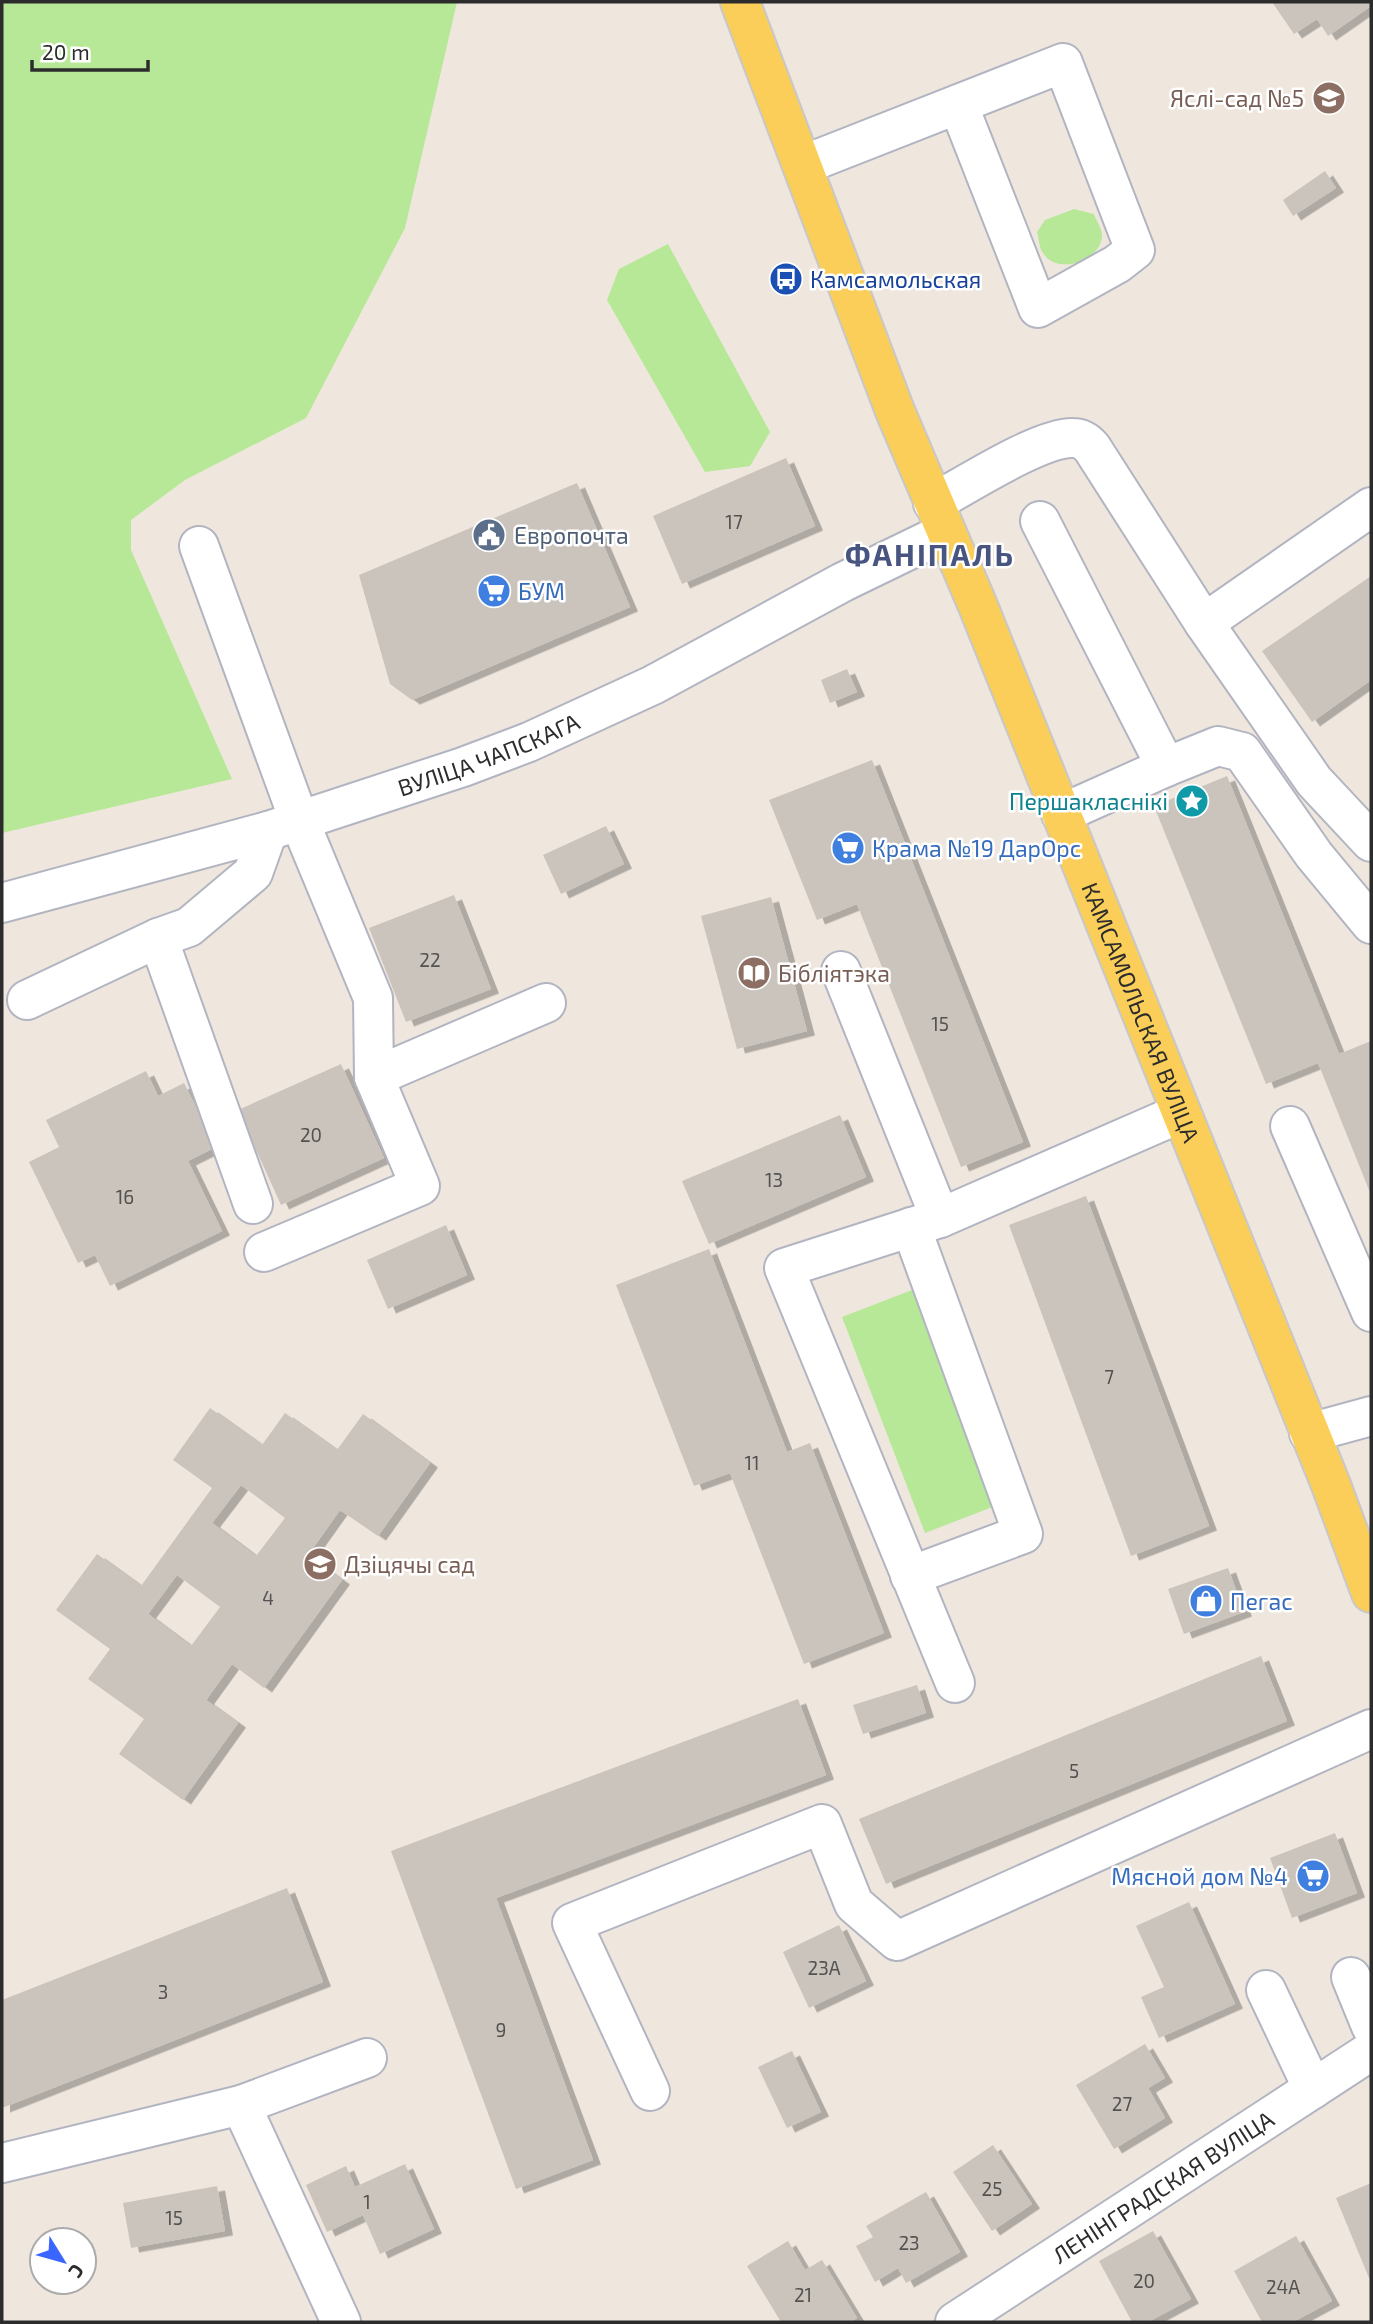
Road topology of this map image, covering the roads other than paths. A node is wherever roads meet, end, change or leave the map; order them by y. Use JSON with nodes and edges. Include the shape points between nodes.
{"nodes":[{"id":1,"x":740,"y":2,"type":"edge"},
{"id":2,"x":958,"y":104,"type":"junction"},
{"id":3,"x":803,"y":165,"type":"junction"},
{"id":4,"x":1371,"y":507,"type":"edge"},
{"id":5,"x":939,"y":517,"type":"junction"},
{"id":6,"x":1041,"y":521,"type":"dead end"},
{"id":7,"x":199,"y":546,"type":"dead end"},
{"id":8,"x":1204,"y":623,"type":"junction"},
{"id":9,"x":1167,"y":767,"type":"junction"},
{"id":10,"x":1061,"y":814,"type":"junction"},
{"id":11,"x":284,"y":825,"type":"junction"},
{"id":12,"x":1371,"y":842,"type":"edge"},
{"id":13,"x":2,"y":903,"type":"edge"},
{"id":14,"x":1371,"y":924,"type":"edge"},
{"id":15,"x":158,"y":938,"type":"junction"},
{"id":16,"x":841,"y":971,"type":"dead end"},
{"id":17,"x":27,"y":1000,"type":"dead end"},
{"id":18,"x":547,"y":1003,"type":"dead end"},
{"id":19,"x":374,"y":1077,"type":"junction"},
{"id":20,"x":1181,"y":1113,"type":"junction"},
{"id":21,"x":1290,"y":1126,"type":"dead end"},
{"id":22,"x":253,"y":1204,"type":"dead end"},
{"id":23,"x":925,"y":1223,"type":"junction"},
{"id":24,"x":264,"y":1252,"type":"dead end"},
{"id":25,"x":1371,"y":1312,"type":"edge"},
{"id":26,"x":1371,"y":1416,"type":"edge"},
{"id":27,"x":1309,"y":1433,"type":"junction"},
{"id":28,"x":911,"y":1576,"type":"junction"},
{"id":29,"x":1371,"y":1593,"type":"edge"},
{"id":30,"x":955,"y":1683,"type":"dead end"},
{"id":31,"x":1371,"y":1729,"type":"edge"},
{"id":32,"x":1351,"y":1977,"type":"dead end"},
{"id":33,"x":1266,"y":1990,"type":"dead end"},
{"id":34,"x":1371,"y":2026,"type":"edge"},
{"id":35,"x":1371,"y":2051,"type":"edge"},
{"id":36,"x":367,"y":2058,"type":"dead end"},
{"id":37,"x":1313,"y":2089,"type":"junction"},
{"id":38,"x":650,"y":2091,"type":"dead end"},
{"id":39,"x":241,"y":2105,"type":"junction"},
{"id":40,"x":2,"y":2163,"type":"edge"},
{"id":41,"x":341,"y":2322,"type":"edge"},
{"id":42,"x":955,"y":2322,"type":"edge"}],
"edges":[{"from":1,"to":3,"type":"main road","name":"КАМСАМОЛЬСКАЯ ВУЛІЦА"},
{"from":2,"to":2,"type":"street","via":[[1063,64],[1135,250],[1038,308]]},
{"from":2,"to":3,"type":"street"},
{"from":3,"to":5,"type":"main road","name":"КАМСАМОЛЬСКАЯ ВУЛІЦА"},
{"from":4,"to":8,"type":"street"},
{"from":5,"to":8,"type":"street","name":"ВУЛІЦА ЧАПСКАГА","via":[[1018,456],[1050,443],[1073,438],[1085,441]]},
{"from":5,"to":10,"type":"main road","name":"КАМСАМОЛЬСКАЯ ВУЛІЦА"},
{"from":5,"to":11,"type":"street","name":"ВУЛІЦА ЧАПСКАГА","via":[[843,582],[653,685],[529,742]]},
{"from":6,"to":9,"type":"street"},
{"from":7,"to":11,"type":"street"},
{"from":8,"to":12,"type":"street","via":[[1314,781]]},
{"from":9,"to":10,"type":"street"},
{"from":9,"to":14,"type":"street","via":[[1218,746],[1242,752],[1314,855]]},
{"from":10,"to":20,"type":"main road","name":"КАМСАМОЛЬСКАЯ ВУЛІЦА"},
{"from":11,"to":13,"type":"street","name":"ВУЛІЦА ЧАПСКАГА"},
{"from":11,"to":15,"type":"street","via":[[253,873],[189,927]]},
{"from":11,"to":19,"type":"street","via":[[373,998]]},
{"from":15,"to":17,"type":"street"},
{"from":15,"to":22,"type":"street"},
{"from":16,"to":23,"type":"street"},
{"from":18,"to":19,"type":"street"},
{"from":19,"to":24,"type":"street","via":[[420,1186]]},
{"from":20,"to":23,"type":"street"},
{"from":20,"to":27,"type":"main road","name":"КАМСАМОЛЬСКАЯ ВУЛІЦА"},
{"from":21,"to":25,"type":"street"},
{"from":23,"to":28,"type":"street","via":[[1023,1534]]},
{"from":23,"to":28,"type":"street","via":[[784,1268]]},
{"from":26,"to":27,"type":"street"},
{"from":27,"to":29,"type":"main road","name":"КАМСАМОЛЬСКАЯ ВУЛІЦА"},
{"from":28,"to":30,"type":"street"},
{"from":31,"to":38,"type":"street","via":[[897,1941],[854,1905],[822,1824],[572,1923]]},
{"from":32,"to":34,"type":"street"},
{"from":33,"to":37,"type":"street"},
{"from":35,"to":37,"type":"street","name":"ЛЕНІНГРАДСКАЯ ВУЛІЦА"},
{"from":36,"to":39,"type":"street"},
{"from":37,"to":42,"type":"street","name":"ЛЕНІНГРАДСКАЯ ВУЛІЦА"},
{"from":39,"to":40,"type":"street"},
{"from":39,"to":41,"type":"street"}]}
